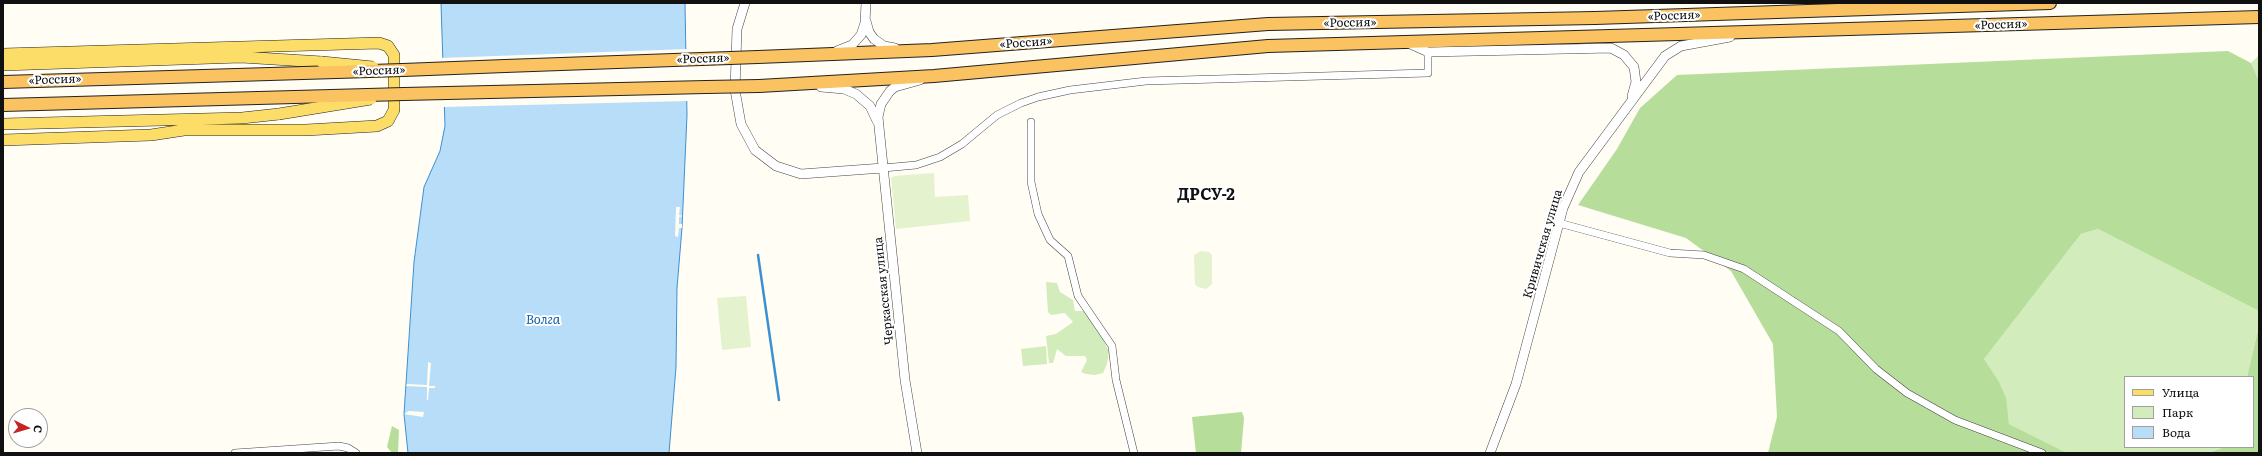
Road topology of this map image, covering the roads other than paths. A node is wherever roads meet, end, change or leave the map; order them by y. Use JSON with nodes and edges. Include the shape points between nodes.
{"nodes":[{"id":1,"x":745,"y":3,"type":"edge"},
{"id":2,"x":866,"y":3,"type":"edge"},
{"id":3,"x":2050,"y":3,"type":"edge"},
{"id":4,"x":2259,"y":17,"type":"edge"},
{"id":5,"x":865,"y":20,"type":"junction"},
{"id":6,"x":1749,"y":33,"type":"junction"},
{"id":7,"x":1408,"y":43,"type":"junction"},
{"id":8,"x":932,"y":50,"type":"junction"},
{"id":9,"x":1428,"y":52,"type":"junction"},
{"id":10,"x":3,"y":54,"type":"edge"},
{"id":11,"x":780,"y":56,"type":"junction"},
{"id":12,"x":3,"y":65,"type":"edge"},
{"id":13,"x":403,"y":70,"type":"junction"},
{"id":14,"x":934,"y":76,"type":"junction"},
{"id":15,"x":3,"y":82,"type":"edge"},
{"id":16,"x":780,"y":85,"type":"junction"},
{"id":17,"x":404,"y":94,"type":"junction"},
{"id":18,"x":3,"y":105,"type":"edge"},
{"id":19,"x":1628,"y":105,"type":"junction"},
{"id":20,"x":1031,"y":122,"type":"dead end"},
{"id":21,"x":3,"y":124,"type":"edge"},
{"id":22,"x":879,"y":126,"type":"junction"},
{"id":23,"x":3,"y":140,"type":"edge"},
{"id":24,"x":883,"y":168,"type":"junction"},
{"id":25,"x":1559,"y":223,"type":"junction"},
{"id":26,"x":235,"y":453,"type":"edge"},
{"id":27,"x":356,"y":453,"type":"edge"},
{"id":28,"x":917,"y":453,"type":"edge"},
{"id":29,"x":1134,"y":453,"type":"edge"},
{"id":30,"x":1490,"y":453,"type":"edge"},
{"id":31,"x":2042,"y":453,"type":"edge"}],
"edges":[{"from":1,"to":24,"type":"street","via":[[737,29],[736,90],[741,124],[755,150],[776,166],[801,174]]},
{"from":2,"to":5,"type":"street"},
{"from":3,"to":8,"type":"highway","name":"«Россия»","via":[[1595,18],[1268,24]]},
{"from":4,"to":6,"type":"highway","name":"«Россия»"},
{"from":5,"to":8,"type":"street","via":[[870,34],[884,46]]},
{"from":5,"to":11,"type":"street","via":[[859,38],[847,48]]},
{"from":6,"to":7,"type":"highway","name":"«Россия»"},
{"from":6,"to":19,"type":"street","name":"Кривичская улица","via":[[1686,45],[1673,50],[1662,59]]},
{"from":7,"to":9,"type":"street"},
{"from":7,"to":14,"type":"highway","name":"«Россия»","via":[[1268,46]]},
{"from":8,"to":11,"type":"highway","name":"«Россия»"},
{"from":9,"to":19,"type":"street","via":[[1611,48],[1627,57],[1635,70],[1636,85]]},
{"from":9,"to":24,"type":"street","via":[[1428,73],[1146,81],[1070,90],[1038,97],[1001,113],[962,144],[940,157],[916,165]]},
{"from":10,"to":23,"type":"main road","via":[[379,43],[388,46],[394,55],[394,110],[388,121],[377,126],[306,130],[184,130],[151,135]]},
{"from":11,"to":13,"type":"highway","name":"«Россия»","bridge":true},
{"from":12,"to":13,"type":"main road","bridge":true,"via":[[241,57]]},
{"from":13,"to":15,"type":"highway","name":"«Россия»","bridge":true},
{"from":14,"to":16,"type":"highway","name":"«Россия»"},
{"from":14,"to":22,"type":"street","name":"Черкасская улица","via":[[895,87],[890,91],[880,107]]},
{"from":16,"to":17,"type":"highway","name":"«Россия»","bridge":true},
{"from":16,"to":22,"type":"street","name":"Черкасская улица","via":[[835,88],[852,92],[870,106]]},
{"from":17,"to":18,"type":"highway","name":"«Россия»","bridge":true},
{"from":17,"to":21,"type":"main road","bridge":true,"via":[[242,118]]},
{"from":19,"to":25,"type":"street","name":"Кривичская улица","via":[[1579,172]]},
{"from":20,"to":29,"type":"street","via":[[1031,182],[1038,214],[1050,240],[1068,256],[1078,296],[1112,346],[1116,380]]},
{"from":22,"to":24,"type":"street","name":"Черкасская улица"},
{"from":24,"to":28,"type":"street","name":"Черкасская улица","via":[[905,380]]},
{"from":25,"to":30,"type":"street","name":"Кривичская улица","via":[[1516,384]]},
{"from":25,"to":31,"type":"street","via":[[1670,253],[1704,255],[1744,268],[1839,331],[1876,369],[1907,394],[1955,420]]},
{"from":26,"to":27,"type":"street","via":[[345,447]]}]}
